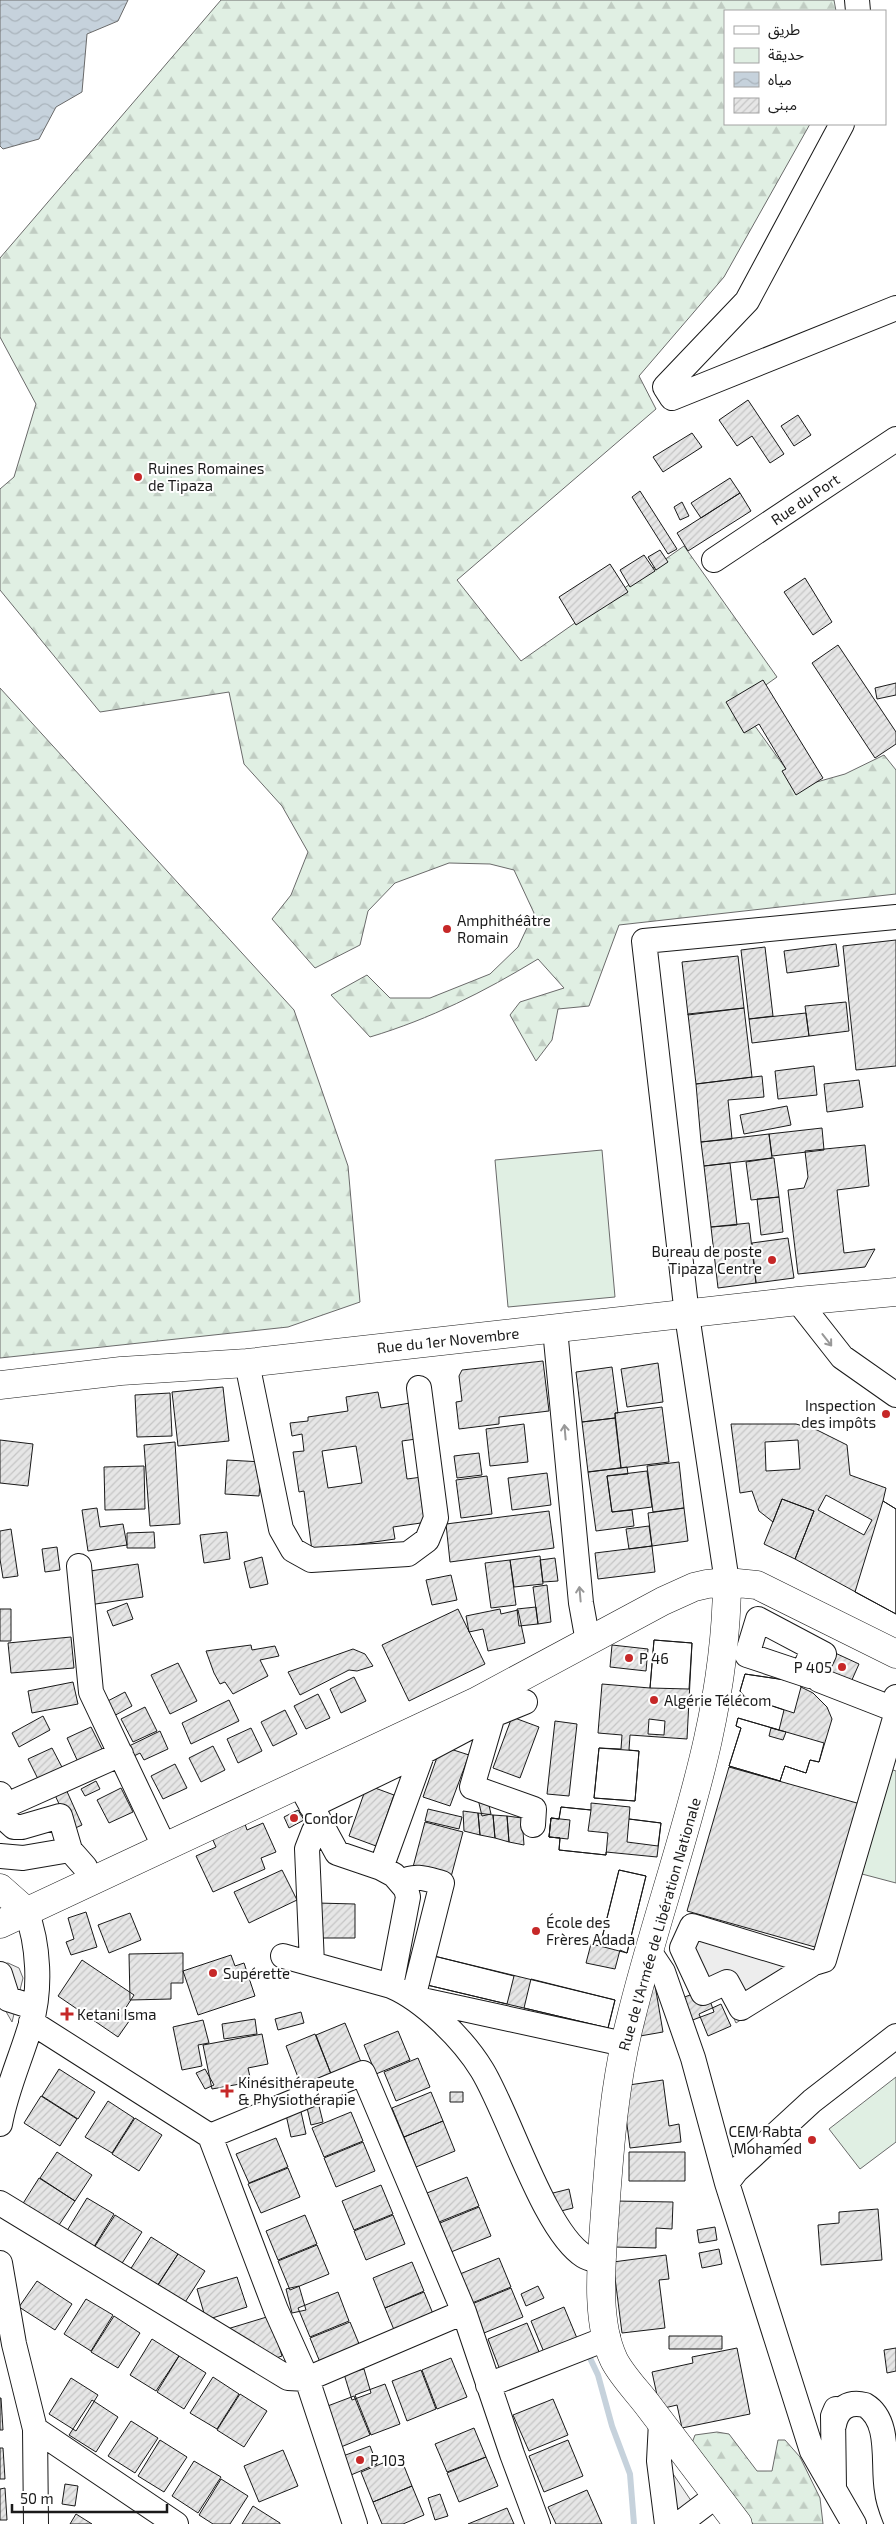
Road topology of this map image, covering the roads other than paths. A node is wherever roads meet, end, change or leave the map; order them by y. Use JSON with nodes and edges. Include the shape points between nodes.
{"nodes":[{"id":1,"x":841,"y":125,"type":"edge"},
{"id":2,"x":896,"y":308,"type":"edge"},
{"id":3,"x":896,"y":439,"type":"edge"},
{"id":4,"x":714,"y":560,"type":"dead end"},
{"id":5,"x":896,"y":917,"type":"edge"},
{"id":6,"x":896,"y":1292,"type":"edge"},
{"id":7,"x":798,"y":1301,"type":"junction"},
{"id":8,"x":687,"y":1315,"type":"junction"},
{"id":9,"x":555,"y":1329,"type":"junction"},
{"id":10,"x":247,"y":1362,"type":"junction"},
{"id":11,"x":0,"y":1385,"type":"edge"},
{"id":12,"x":419,"y":1388,"type":"dead end"},
{"id":13,"x":896,"y":1395,"type":"edge"},
{"id":14,"x":79,"y":1566,"type":"dead end"},
{"id":15,"x":727,"y":1582,"type":"junction"},
{"id":16,"x":753,"y":1636,"type":"dead end"},
{"id":17,"x":588,"y":1642,"type":"junction"},
{"id":18,"x":896,"y":1654,"type":"edge"},
{"id":19,"x":896,"y":1697,"type":"edge"},
{"id":20,"x":525,"y":1702,"type":"dead end"},
{"id":21,"x":493,"y":1715,"type":"junction"},
{"id":22,"x":893,"y":1735,"type":"edge"},
{"id":23,"x":424,"y":1752,"type":"junction"},
{"id":24,"x":121,"y":1754,"type":"junction"},
{"id":25,"x":1,"y":1803,"type":"edge"},
{"id":26,"x":310,"y":1804,"type":"junction"},
{"id":27,"x":533,"y":1825,"type":"dead end"},
{"id":28,"x":164,"y":1846,"type":"junction"},
{"id":29,"x":70,"y":1850,"type":"junction"},
{"id":30,"x":0,"y":1856,"type":"edge"},
{"id":31,"x":381,"y":1868,"type":"junction"},
{"id":32,"x":91,"y":1880,"type":"junction"},
{"id":33,"x":402,"y":1882,"type":"junction"},
{"id":34,"x":0,"y":1888,"type":"edge"},
{"id":35,"x":26,"y":1911,"type":"junction"},
{"id":36,"x":0,"y":1924,"type":"edge"},
{"id":37,"x":649,"y":1951,"type":"junction"},
{"id":38,"x":283,"y":1956,"type":"dead end"},
{"id":39,"x":814,"y":1963,"type":"junction"},
{"id":40,"x":312,"y":1964,"type":"junction"},
{"id":41,"x":0,"y":1974,"type":"edge"},
{"id":42,"x":391,"y":1986,"type":"junction"},
{"id":43,"x":413,"y":1998,"type":"junction"},
{"id":44,"x":32,"y":2015,"type":"junction"},
{"id":45,"x":896,"y":2036,"type":"edge"},
{"id":46,"x":624,"y":2044,"type":"junction"},
{"id":47,"x":0,"y":2124,"type":"edge"},
{"id":48,"x":210,"y":2136,"type":"junction"},
{"id":49,"x":727,"y":2184,"type":"junction"},
{"id":50,"x":0,"y":2203,"type":"edge"},
{"id":51,"x":602,"y":2262,"type":"junction"},
{"id":52,"x":0,"y":2263,"type":"edge"},
{"id":53,"x":464,"y":2312,"type":"junction"},
{"id":54,"x":604,"y":2340,"type":"junction"},
{"id":55,"x":307,"y":2379,"type":"junction"},
{"id":56,"x":488,"y":2385,"type":"junction"},
{"id":57,"x":896,"y":2413,"type":"edge"},
{"id":58,"x":661,"y":2422,"type":"junction"},
{"id":59,"x":834,"y":2425,"type":"junction"},
{"id":60,"x":35,"y":2428,"type":"junction"},
{"id":61,"x":834,"y":2490,"type":"junction"},
{"id":62,"x":716,"y":2496,"type":"junction"},
{"id":63,"x":893,"y":2506,"type":"edge"},
{"id":64,"x":36,"y":2524,"type":"edge"},
{"id":65,"x":176,"y":2524,"type":"edge"},
{"id":66,"x":355,"y":2524,"type":"edge"},
{"id":67,"x":538,"y":2524,"type":"edge"},
{"id":68,"x":667,"y":2524,"type":"edge"},
{"id":69,"x":680,"y":2524,"type":"edge"},
{"id":70,"x":738,"y":2524,"type":"edge"},
{"id":71,"x":854,"y":2524,"type":"edge"}],
"edges":[{"from":1,"to":2,"type":"street","via":[[747,301],[665,387],[672,398]]},
{"from":3,"to":4,"type":"street","name":"Rue du Port"},
{"from":5,"to":8,"type":"street","via":[[644,941]]},
{"from":6,"to":7,"type":"main road","name":"Rue du 1er Novembre"},
{"from":7,"to":8,"type":"main road","name":"Rue du 1er Novembre"},
{"from":7,"to":13,"type":"street","one_way":true,"via":[[842,1358]]},
{"from":8,"to":9,"type":"main road","name":"Rue du 1er Novembre"},
{"from":8,"to":15,"type":"street"},
{"from":9,"to":10,"type":"main road","name":"Rue du 1er Novembre"},
{"from":17,"to":9,"type":"street","one_way":true,"via":[[581,1604]]},
{"from":10,"to":11,"type":"main road","name":"Rue du 1er Novembre","via":[[121,1371]]},
{"from":10,"to":12,"type":"street","via":[[281,1529],[293,1550],[311,1560],[408,1554],[427,1540],[436,1518]]},
{"from":14,"to":24,"type":"street","via":[[91,1692]]},
{"from":15,"to":17,"type":"main road","via":[[681,1592]]},
{"from":15,"to":18,"type":"main road","via":[[757,1585]]},
{"from":15,"to":37,"type":"main road","name":"Rue de l'Armée de Libération Nationale","via":[[725,1645],[712,1726]]},
{"from":16,"to":22,"type":"street","via":[[808,1659],[819,1680]]},
{"from":17,"to":26,"type":"main road","via":[[475,1702]]},
{"from":19,"to":22,"type":"street"},
{"from":20,"to":21,"type":"street"},
{"from":21,"to":23,"type":"street"},
{"from":21,"to":27,"type":"street","via":[[472,1787],[534,1809]]},
{"from":22,"to":39,"type":"street","via":[[824,1960]]},
{"from":23,"to":26,"type":"street"},
{"from":23,"to":31,"type":"street"},
{"from":24,"to":25,"type":"street"},
{"from":24,"to":28,"type":"street"},
{"from":25,"to":29,"type":"street","via":[[5,1819],[14,1827],[60,1816]]},
{"from":26,"to":28,"type":"main road"},
{"from":26,"to":31,"type":"street","via":[[337,1853]]},
{"from":26,"to":40,"type":"street","via":[[314,1830],[307,1848]]},
{"from":28,"to":32,"type":"main road"},
{"from":29,"to":30,"type":"street","via":[[23,1858]]},
{"from":29,"to":32,"type":"street","via":[[85,1867]]},
{"from":31,"to":33,"type":"street"},
{"from":32,"to":35,"type":"main road"},
{"from":33,"to":42,"type":"street","via":[[408,1897]]},
{"from":33,"to":43,"type":"street","via":[[416,1877],[451,1885]]},
{"from":34,"to":35,"type":"main road"},
{"from":35,"to":36,"type":"main road"},
{"from":35,"to":44,"type":"street","via":[[34,1932],[38,1963]]},
{"from":37,"to":46,"type":"main road","name":"Rue de l'Armée de Libération Nationale"},
{"from":37,"to":49,"type":"street","via":[[663,1972],[693,2058]]},
{"from":38,"to":40,"type":"street"},
{"from":39,"to":39,"type":"street","via":[[692,1926],[682,1948],[703,1993],[727,1982],[741,2008]]},
{"from":40,"to":42,"type":"street"},
{"from":41,"to":44,"type":"street","via":[[8,1999]]},
{"from":42,"to":43,"type":"street"},
{"from":43,"to":46,"type":"street"},
{"from":43,"to":51,"type":"street","via":[[460,2040],[482,2070],[551,2217],[584,2256]]},
{"from":44,"to":47,"type":"street"},
{"from":44,"to":48,"type":"street"},
{"from":45,"to":49,"type":"street","via":[[812,2101],[736,2171]]},
{"from":46,"to":51,"type":"main road","name":"Rue de l'Armée de Libération Nationale","via":[[611,2124]]},
{"from":48,"to":53,"type":"street","via":[[363,2073]]},
{"from":48,"to":55,"type":"street","via":[[276,2310]]},
{"from":49,"to":61,"type":"street","via":[[812,2451]]},
{"from":50,"to":55,"type":"street","via":[[288,2378]]},
{"from":51,"to":54,"type":"main road","name":"Rue de l'Armée de Libération Nationale"},
{"from":52,"to":60,"type":"street","via":[[14,2344]]},
{"from":53,"to":55,"type":"street"},
{"from":53,"to":56,"type":"street"},
{"from":54,"to":56,"type":"street"},
{"from":54,"to":58,"type":"main road","name":"Rue de l'Armée de Libération Nationale","via":[[614,2360]]},
{"from":55,"to":66,"type":"street"},
{"from":56,"to":67,"type":"street"},
{"from":57,"to":59,"type":"street","via":[[874,2394],[858,2392],[838,2404],[833,2416]]},
{"from":58,"to":62,"type":"main road","name":"Rue de l'Armée de Libération Nationale"},
{"from":58,"to":68,"type":"street","via":[[659,2461]]},
{"from":59,"to":61,"type":"street"},
{"from":59,"to":63,"type":"street","via":[[838,2413],[848,2405],[865,2405],[877,2415]]},
{"from":60,"to":64,"type":"street"},
{"from":60,"to":65,"type":"street"},
{"from":61,"to":71,"type":"street"},
{"from":62,"to":69,"type":"street"},
{"from":62,"to":70,"type":"main road","name":"Rue de l'Armée de Libération Nationale"}]}
